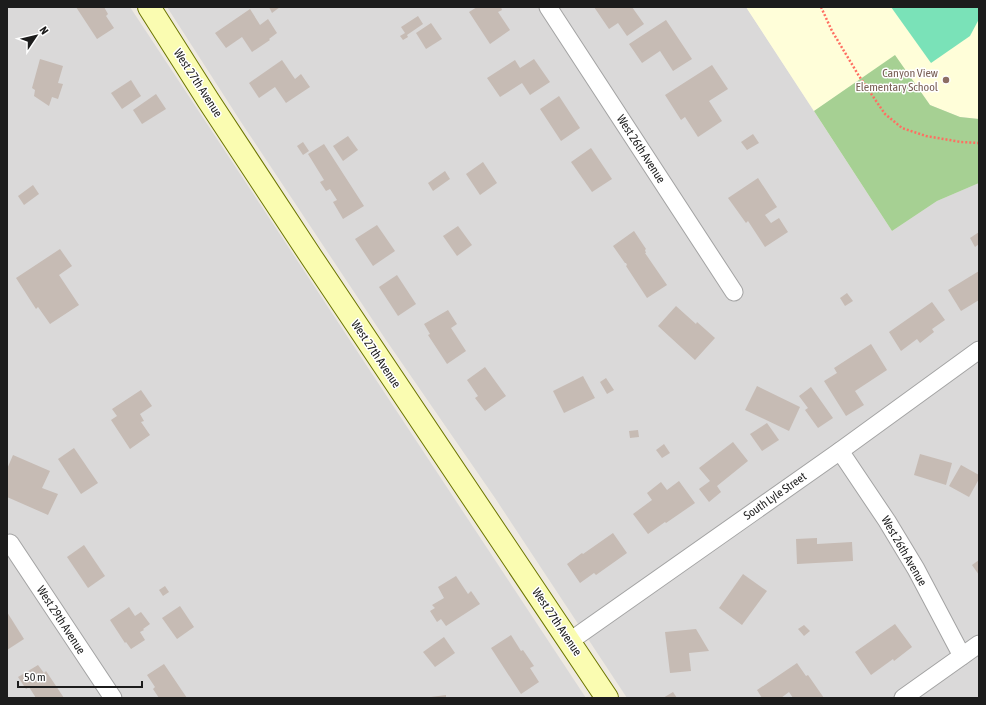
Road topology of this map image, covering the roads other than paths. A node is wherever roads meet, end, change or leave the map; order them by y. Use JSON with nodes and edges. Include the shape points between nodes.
{"nodes":[{"id":1,"x":149,"y":7,"type":"edge"},
{"id":2,"x":548,"y":7,"type":"edge"},
{"id":3,"x":734,"y":292,"type":"dead end"},
{"id":4,"x":979,"y":350,"type":"edge"},
{"id":5,"x":840,"y":451,"type":"junction"},
{"id":6,"x":8,"y":544,"type":"edge"},
{"id":7,"x":570,"y":641,"type":"junction"},
{"id":8,"x":979,"y":644,"type":"edge"},
{"id":9,"x":962,"y":656,"type":"junction"},
{"id":10,"x":113,"y":698,"type":"edge"},
{"id":11,"x":607,"y":698,"type":"edge"},
{"id":12,"x":903,"y":698,"type":"edge"}],
"edges":[{"from":1,"to":7,"type":"main road","name":"West 27th Avenue","via":[[312,258]]},
{"from":2,"to":3,"type":"street","name":"West 26th Avenue"},
{"from":4,"to":5,"type":"street","name":"South Lyle Street"},
{"from":5,"to":7,"type":"street","name":"South Lyle Street"},
{"from":5,"to":9,"type":"street","name":"West 26th Avenue","via":[[916,569]]},
{"from":6,"to":10,"type":"street","name":"West 29th Avenue"},
{"from":7,"to":11,"type":"main road","name":"West 27th Avenue"},
{"from":8,"to":9,"type":"street"},
{"from":9,"to":12,"type":"street"}]}
